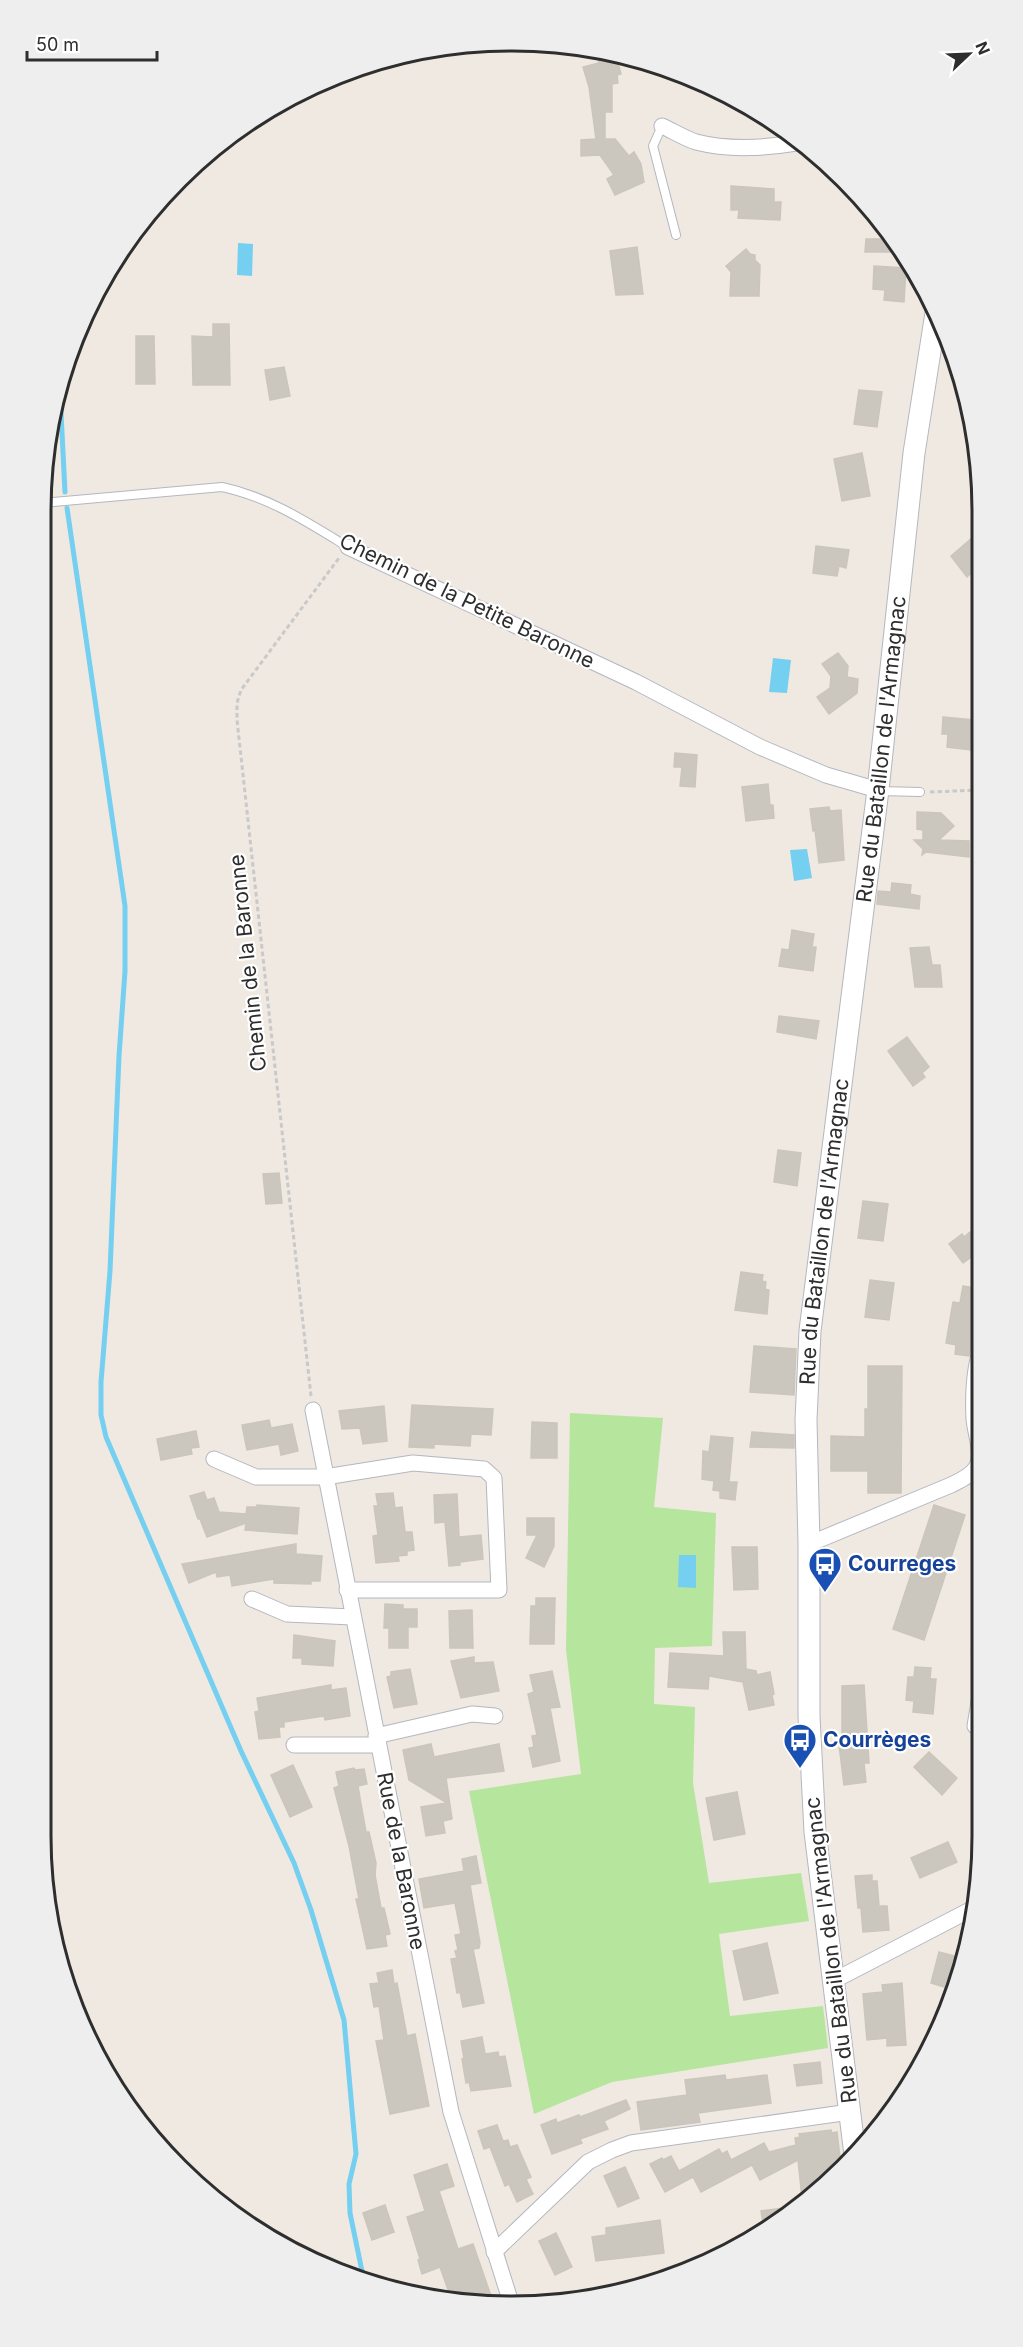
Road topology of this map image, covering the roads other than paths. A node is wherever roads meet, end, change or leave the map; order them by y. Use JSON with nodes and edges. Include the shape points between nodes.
{"nodes":[{"id":1,"x":662,"y":126,"type":"joint"},
{"id":2,"x":789,"y":144,"type":"edge"},
{"id":3,"x":676,"y":236,"type":"dead end"},
{"id":4,"x":934,"y":328,"type":"edge"},
{"id":5,"x":51,"y":503,"type":"edge"},
{"id":6,"x":348,"y":546,"type":"joint"},
{"id":7,"x":878,"y":790,"type":"junction"},
{"id":8,"x":920,"y":792,"type":"road end"},
{"id":9,"x":313,"y":1410,"type":"road end"},
{"id":10,"x":214,"y":1459,"type":"dead end"},
{"id":11,"x":972,"y":1472,"type":"edge"},
{"id":12,"x":325,"y":1477,"type":"junction"},
{"id":13,"x":809,"y":1544,"type":"junction"},
{"id":14,"x":347,"y":1590,"type":"junction"},
{"id":15,"x":252,"y":1599,"type":"dead end"},
{"id":16,"x":352,"y":1617,"type":"junction"},
{"id":17,"x":495,"y":1716,"type":"dead end"},
{"id":18,"x":377,"y":1741,"type":"junction"},
{"id":19,"x":294,"y":1745,"type":"dead end"},
{"id":20,"x":965,"y":1913,"type":"edge"},
{"id":21,"x":833,"y":1981,"type":"junction"},
{"id":22,"x":850,"y":2112,"type":"junction"},
{"id":23,"x":854,"y":2143,"type":"edge"},
{"id":24,"x":494,"y":2252,"type":"junction"},
{"id":25,"x":509,"y":2296,"type":"edge"}],
"edges":[{"from":1,"to":2,"type":"street","via":[[695,141],[731,147]]},
{"from":1,"to":3,"type":"lane","via":[[653,146]]},
{"from":4,"to":7,"type":"street","name":"Rue du Bataillon de l'Armagnac","via":[[914,453]]},
{"from":5,"to":6,"type":"lane","name":"Chemin de la Petite Baronne","via":[[222,486],[272,503]]},
{"from":6,"to":7,"type":"street","name":"Chemin de la Petite Baronne","via":[[636,682],[760,747],[826,775]]},
{"from":7,"to":8,"type":"lane"},
{"from":7,"to":13,"type":"street","name":"Rue du Bataillon de l'Armagnac","via":[[810,1331],[806,1420]]},
{"from":9,"to":12,"type":"street","name":"Rue de la Baronne"},
{"from":10,"to":12,"type":"street","via":[[256,1477]]},
{"from":11,"to":13,"type":"street","via":[[951,1485]]},
{"from":12,"to":14,"type":"street","name":"Rue de la Baronne"},
{"from":12,"to":14,"type":"street","via":[[413,1463],[483,1469],[494,1478],[499,1590]]},
{"from":13,"to":21,"type":"street","name":"Rue du Bataillon de l'Armagnac","via":[[808,1716],[815,1832]]},
{"from":14,"to":16,"type":"street","name":"Rue de la Baronne"},
{"from":15,"to":16,"type":"street","via":[[287,1614]]},
{"from":16,"to":18,"type":"street","name":"Rue de la Baronne"},
{"from":17,"to":18,"type":"street","via":[[472,1714]]},
{"from":18,"to":19,"type":"street"},
{"from":18,"to":24,"type":"street","name":"Rue de la Baronne","via":[[450,2112]]},
{"from":20,"to":21,"type":"street"},
{"from":21,"to":22,"type":"street","name":"Rue du Bataillon de l'Armagnac"},
{"from":22,"to":23,"type":"street","name":"Rue du Bataillon de l'Armagnac"},
{"from":22,"to":24,"type":"street","via":[[612,2150],[588,2163]]},
{"from":24,"to":25,"type":"street","name":"Rue de la Baronne"}]}
